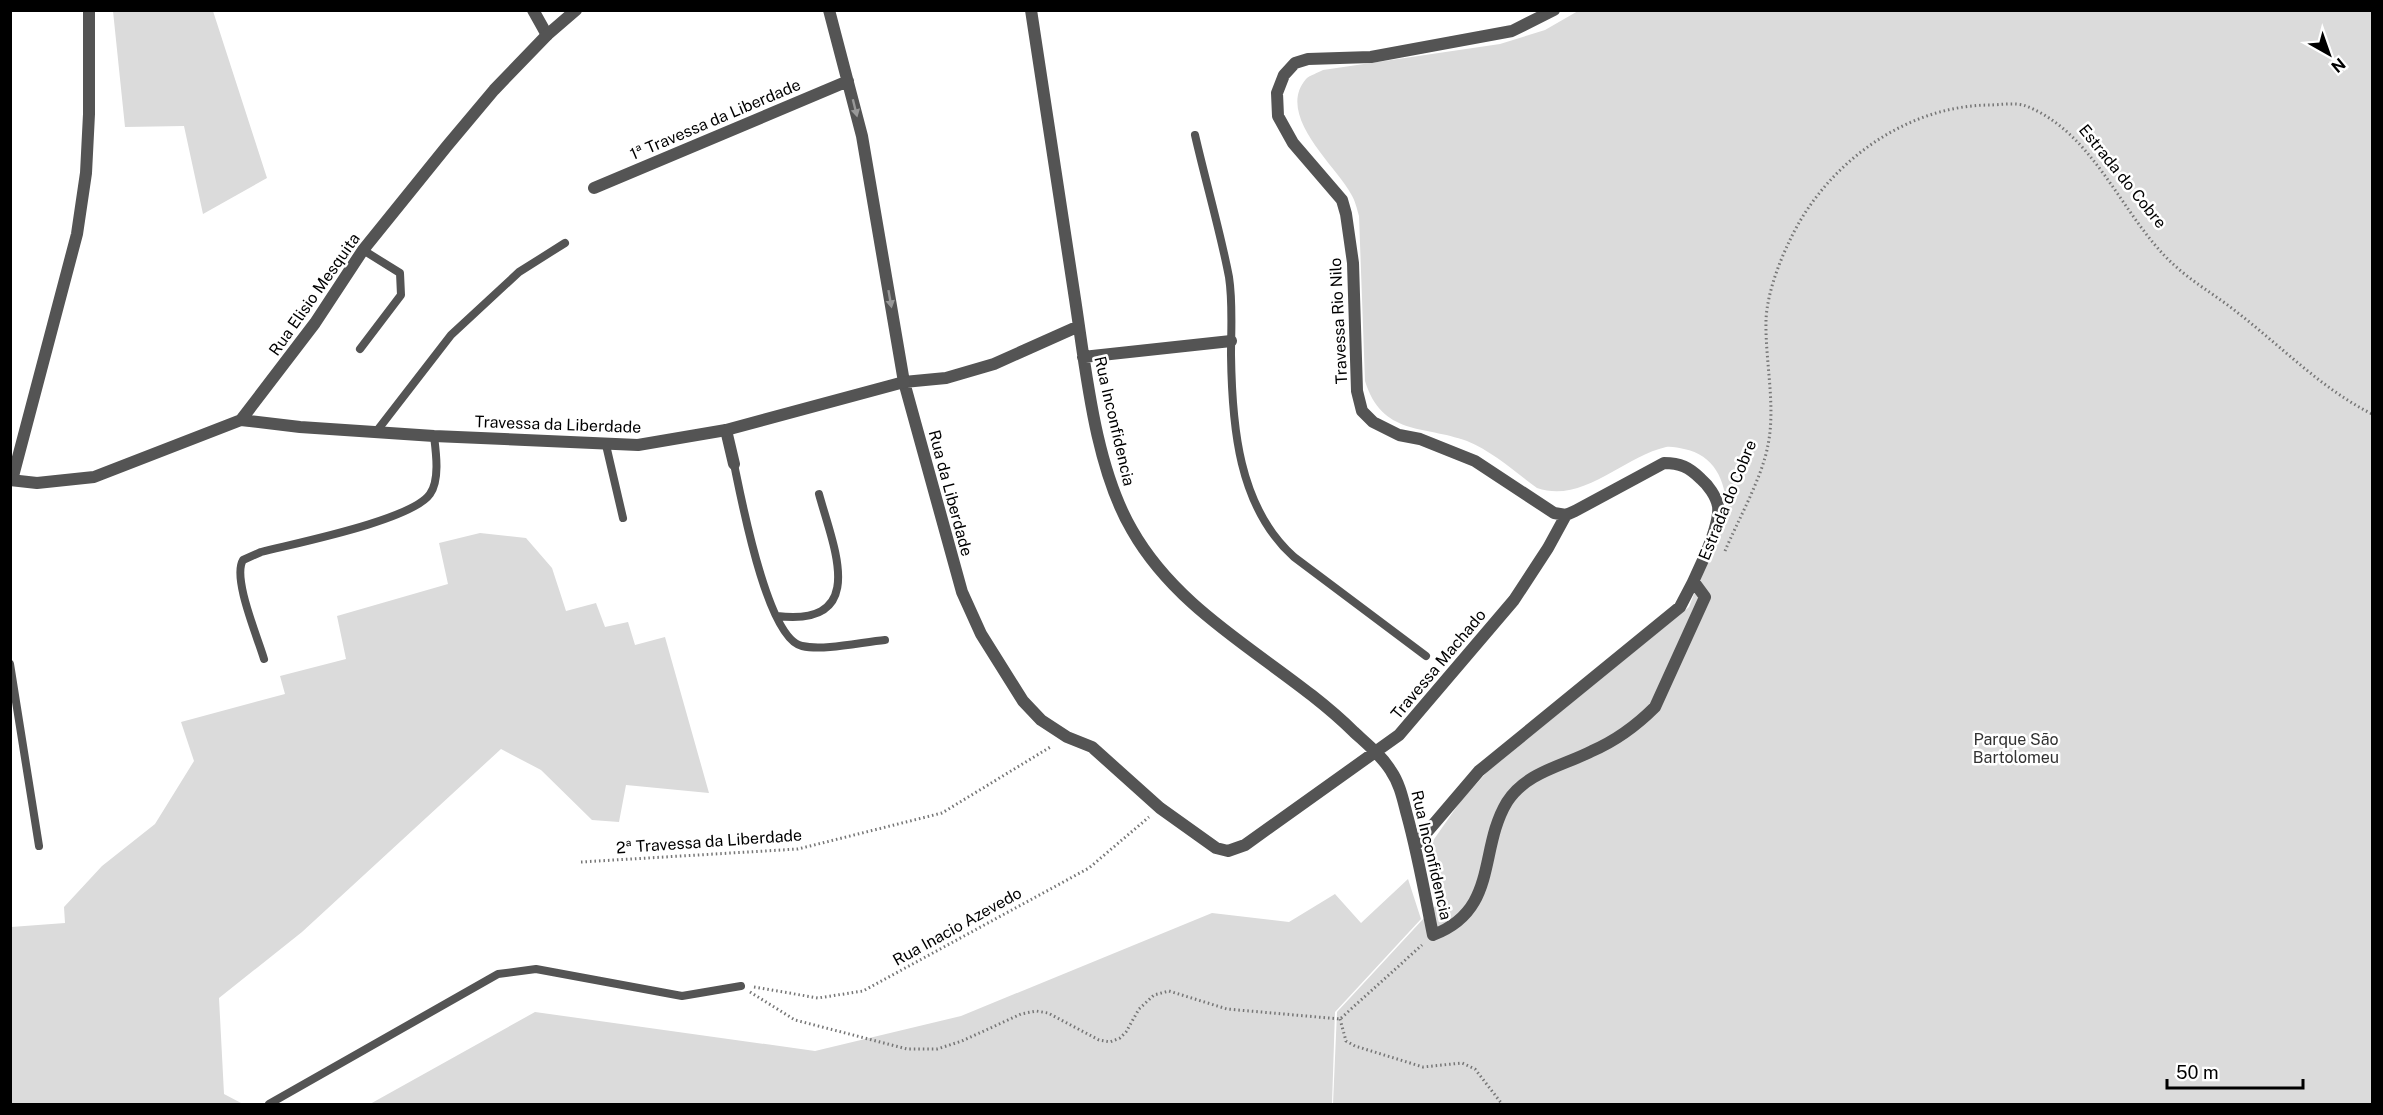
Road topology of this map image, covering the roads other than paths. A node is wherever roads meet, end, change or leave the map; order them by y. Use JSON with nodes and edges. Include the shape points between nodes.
{"nodes":[{"id":1,"x":89,"y":10,"type":"edge"},
{"id":2,"x":533,"y":10,"type":"edge"},
{"id":3,"x":576,"y":10,"type":"edge"},
{"id":4,"x":829,"y":10,"type":"edge"},
{"id":5,"x":1030,"y":10,"type":"edge"},
{"id":6,"x":1554,"y":10,"type":"edge"},
{"id":7,"x":547,"y":35,"type":"junction"},
{"id":8,"x":848,"y":81,"type":"junction"},
{"id":9,"x":1196,"y":135,"type":"dead end"},
{"id":10,"x":594,"y":188,"type":"dead end"},
{"id":11,"x":565,"y":243,"type":"dead end"},
{"id":12,"x":363,"y":250,"type":"junction"},
{"id":13,"x":1079,"y":326,"type":"junction"},
{"id":14,"x":1231,"y":341,"type":"junction"},
{"id":15,"x":360,"y":349,"type":"dead end"},
{"id":16,"x":1083,"y":357,"type":"junction"},
{"id":17,"x":904,"y":382,"type":"junction"},
{"id":18,"x":241,"y":420,"type":"junction"},
{"id":19,"x":726,"y":430,"type":"junction"},
{"id":20,"x":376,"y":432,"type":"junction"},
{"id":21,"x":434,"y":436,"type":"junction"},
{"id":22,"x":606,"y":445,"type":"junction"},
{"id":23,"x":734,"y":464,"type":"joint"},
{"id":24,"x":11,"y":480,"type":"edge"},
{"id":25,"x":819,"y":494,"type":"dead end"},
{"id":26,"x":1566,"y":515,"type":"junction"},
{"id":27,"x":623,"y":518,"type":"dead end"},
{"id":28,"x":1694,"y":582,"type":"junction"},
{"id":29,"x":777,"y":616,"type":"junction"},
{"id":30,"x":885,"y":640,"type":"dead end"},
{"id":31,"x":1426,"y":656,"type":"dead end"},
{"id":32,"x":264,"y":658,"type":"dead end"},
{"id":33,"x":10,"y":664,"type":"edge"},
{"id":34,"x":1376,"y":753,"type":"junction"},
{"id":35,"x":39,"y":846,"type":"dead end"},
{"id":36,"x":1245,"y":846,"type":"joint"},
{"id":37,"x":1415,"y":846,"type":"junction"},
{"id":38,"x":1433,"y":935,"type":"joint"},
{"id":39,"x":741,"y":986,"type":"road end"},
{"id":40,"x":269,"y":1104,"type":"edge"}],
"edges":[{"from":1,"to":24,"type":"street","via":[[90,114],[76,234]]},
{"from":2,"to":7,"type":"street"},
{"from":3,"to":7,"type":"street","name":"Rua Elisio Mesquita"},
{"from":4,"to":8,"type":"street","name":"Rua da Liberdade"},
{"from":5,"to":13,"type":"street","name":"Rua Inconfidencia"},
{"from":6,"to":26,"type":"street","name":"Travessa Rio Nilo","via":[[1512,31],[1371,57],[1328,57],[1295,63],[1284,75],[1277,93],[1278,116],[1293,143],[1342,200],[1353,263],[1357,391],[1362,411],[1381,427],[1475,461],[1537,503]]},
{"from":7,"to":12,"type":"street","name":"Rua Elisio Mesquita","via":[[494,90]]},
{"from":8,"to":10,"type":"street","name":"1ª Travessa da Liberdade"},
{"from":8,"to":17,"type":"street","name":"Rua da Liberdade","one_way":true,"via":[[862,136]]},
{"from":9,"to":14,"type":"lane","via":[[1229,278]]},
{"from":11,"to":20,"type":"lane","via":[[519,272],[451,335]]},
{"from":12,"to":15,"type":"lane","via":[[400,273],[401,295]]},
{"from":12,"to":18,"type":"street","name":"Rua Elisio Mesquita","via":[[315,323]]},
{"from":13,"to":16,"type":"street","name":"Rua Inconfidencia"},
{"from":13,"to":17,"type":"street","name":"Travessa da Liberdade","via":[[994,364],[946,378]]},
{"from":14,"to":16,"type":"street"},
{"from":14,"to":31,"type":"lane","via":[[1238,446],[1253,503],[1278,543]]},
{"from":16,"to":34,"type":"street","name":"Rua Inconfidencia","via":[[1106,466],[1118,500],[1132,531],[1157,565],[1217,626],[1337,715]]},
{"from":17,"to":19,"type":"street","name":"Travessa da Liberdade"},
{"from":17,"to":36,"type":"street","name":"Rua da Liberdade","via":[[966,602],[1023,701],[1041,720],[1066,737],[1092,747],[1160,808],[1216,848],[1228,851]]},
{"from":18,"to":20,"type":"street","name":"Travessa da Liberdade"},
{"from":18,"to":24,"type":"street","via":[[94,477],[37,483]]},
{"from":19,"to":22,"type":"street","name":"Travessa da Liberdade","via":[[662,442]]},
{"from":19,"to":23,"type":"street"},
{"from":20,"to":21,"type":"street","name":"Travessa da Liberdade"},
{"from":21,"to":22,"type":"street","name":"Travessa da Liberdade"},
{"from":21,"to":32,"type":"lane","via":[[434,483],[422,503],[399,515],[243,560],[239,572],[243,591]]},
{"from":22,"to":27,"type":"lane"},
{"from":23,"to":29,"type":"lane","via":[[757,562]]},
{"from":25,"to":29,"type":"lane","via":[[840,573],[840,588],[834,601],[822,609],[806,616]]},
{"from":26,"to":28,"type":"street","via":[[1664,463],[1680,463],[1709,486],[1718,506]]},
{"from":26,"to":34,"type":"street","name":"Travessa Machado","via":[[1514,600],[1421,711]]},
{"from":28,"to":37,"type":"street","name":"Estrada do Cobre","via":[[1680,607],[1479,771]]},
{"from":28,"to":38,"type":"street","name":"Estrada do Cobre","via":[[1705,597],[1655,707],[1593,751],[1521,786],[1508,801],[1496,827],[1486,877],[1474,904]]},
{"from":29,"to":30,"type":"lane","via":[[789,639],[800,646]]},
{"from":33,"to":35,"type":"lane"},
{"from":34,"to":36,"type":"street","name":"Travessa Machado"},
{"from":34,"to":37,"type":"street","name":"Rua Inconfidencia","via":[[1400,790]]},
{"from":37,"to":38,"type":"street","name":"Rua Inconfidencia"},
{"from":39,"to":40,"type":"lane","via":[[682,996],[536,969],[498,974]]}]}
